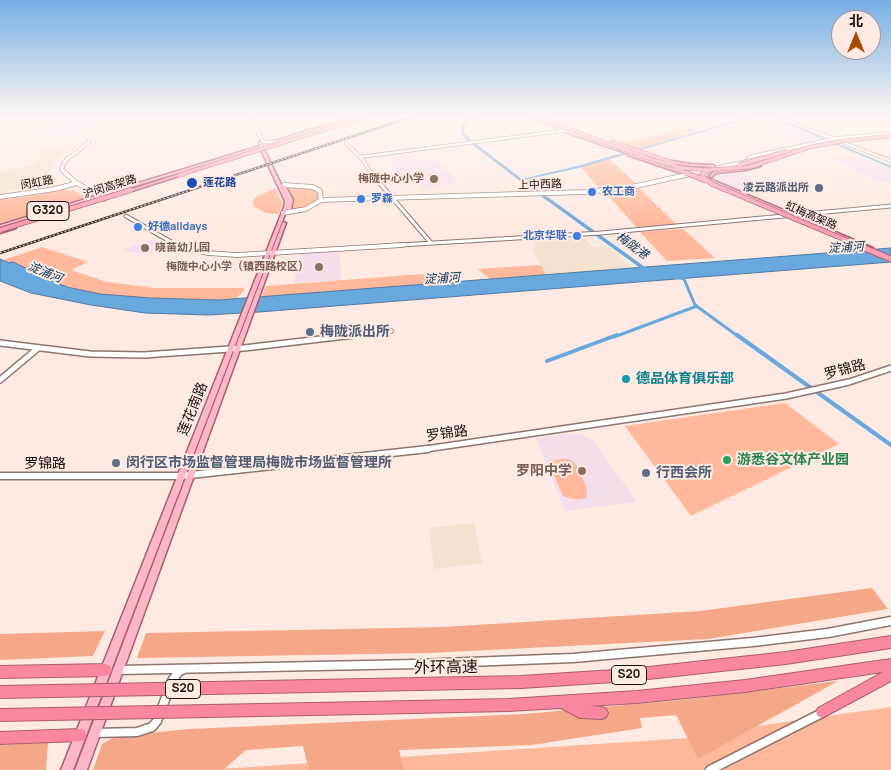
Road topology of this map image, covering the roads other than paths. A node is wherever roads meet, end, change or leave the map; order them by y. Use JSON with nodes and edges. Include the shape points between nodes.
{"nodes":[{"id":1,"x":76,"y":152,"type":"edge"},
{"id":2,"x":245,"y":152,"type":"edge"},
{"id":3,"x":246,"y":152,"type":"edge"},
{"id":4,"x":252,"y":152,"type":"edge"},
{"id":5,"x":265,"y":152,"type":"edge"},
{"id":6,"x":266,"y":152,"type":"edge"},
{"id":7,"x":355,"y":152,"type":"edge"},
{"id":8,"x":401,"y":152,"type":"edge"},
{"id":9,"x":625,"y":152,"type":"edge"},
{"id":10,"x":628,"y":152,"type":"edge"},
{"id":11,"x":632,"y":152,"type":"edge"},
{"id":12,"x":633,"y":152,"type":"edge"},
{"id":13,"x":634,"y":152,"type":"edge"},
{"id":14,"x":634,"y":152,"type":"edge"},
{"id":15,"x":639,"y":152,"type":"edge"},
{"id":16,"x":775,"y":152,"type":"edge"},
{"id":17,"x":785,"y":152,"type":"edge"},
{"id":18,"x":786,"y":152,"type":"edge"},
{"id":19,"x":786,"y":152,"type":"edge"},
{"id":20,"x":796,"y":152,"type":"edge"},
{"id":21,"x":867,"y":152,"type":"edge"},
{"id":22,"x":631,"y":154,"type":"junction"},
{"id":23,"x":360,"y":157,"type":"junction"},
{"id":24,"x":654,"y":159,"type":"junction"},
{"id":25,"x":659,"y":159,"type":"junction"},
{"id":26,"x":891,"y":161,"type":"edge"},
{"id":27,"x":671,"y":165,"type":"junction"},
{"id":28,"x":760,"y":165,"type":"junction"},
{"id":29,"x":713,"y":166,"type":"junction"},
{"id":30,"x":184,"y":172,"type":"junction"},
{"id":31,"x":689,"y":173,"type":"junction"},
{"id":32,"x":77,"y":184,"type":"junction"},
{"id":33,"x":712,"y":184,"type":"junction"},
{"id":34,"x":284,"y":185,"type":"junction"},
{"id":35,"x":724,"y":189,"type":"junction"},
{"id":36,"x":97,"y":196,"type":"junction"},
{"id":37,"x":0,"y":197,"type":"edge"},
{"id":38,"x":389,"y":198,"type":"junction"},
{"id":39,"x":104,"y":199,"type":"junction"},
{"id":40,"x":321,"y":200,"type":"junction"},
{"id":41,"x":891,"y":206,"type":"edge"},
{"id":42,"x":285,"y":213,"type":"junction"},
{"id":43,"x":126,"y":216,"type":"dead end"},
{"id":44,"x":795,"y":216,"type":"junction"},
{"id":45,"x":788,"y":217,"type":"junction"},
{"id":46,"x":0,"y":229,"type":"edge"},
{"id":47,"x":431,"y":243,"type":"junction"},
{"id":48,"x":270,"y":253,"type":"junction"},
{"id":49,"x":891,"y":259,"type":"edge"},
{"id":50,"x":391,"y":331,"type":"dead end"},
{"id":51,"x":0,"y":344,"type":"edge"},
{"id":52,"x":235,"y":348,"type":"junction"},
{"id":53,"x":37,"y":349,"type":"junction"},
{"id":54,"x":891,"y":368,"type":"edge"},
{"id":55,"x":0,"y":380,"type":"edge"},
{"id":56,"x":0,"y":476,"type":"edge"},
{"id":57,"x":185,"y":476,"type":"junction"},
{"id":58,"x":891,"y":621,"type":"edge"},
{"id":59,"x":891,"y":642,"type":"edge"},
{"id":60,"x":891,"y":665,"type":"edge"},
{"id":61,"x":186,"y":668,"type":"junction"},
{"id":62,"x":112,"y":670,"type":"junction"},
{"id":63,"x":0,"y":672,"type":"edge"},
{"id":64,"x":891,"y":674,"type":"edge"},
{"id":65,"x":0,"y":692,"type":"edge"},
{"id":66,"x":562,"y":702,"type":"junction"},
{"id":67,"x":822,"y":712,"type":"joint"},
{"id":68,"x":602,"y":713,"type":"dead end"},
{"id":69,"x":0,"y":715,"type":"edge"},
{"id":70,"x":95,"y":733,"type":"junction"},
{"id":71,"x":80,"y":735,"type":"junction"},
{"id":72,"x":0,"y":738,"type":"edge"},
{"id":73,"x":67,"y":770,"type":"edge"},
{"id":74,"x":81,"y":770,"type":"edge"},
{"id":75,"x":710,"y":770,"type":"edge"}],
"edges":[{"from":1,"to":32,"type":"main road","via":[[62,166],[65,174]]},
{"from":2,"to":30,"type":"main road","number":"G320"},
{"from":3,"to":46,"type":"highway","name":"沪闵高架路","bridge":true},
{"from":4,"to":46,"type":"highway","name":"沪闵高架路","bridge":true},
{"from":5,"to":42,"type":"main road","name":"莲花南路","via":[[286,201]]},
{"from":6,"to":34,"type":"main road","name":"莲花南路"},
{"from":7,"to":23,"type":"street"},
{"from":8,"to":23,"type":"street"},
{"from":9,"to":22,"type":"highway","bridge":true},
{"from":10,"to":22,"type":"main road","bridge":true},
{"from":11,"to":24,"type":"highway","bridge":true},
{"from":12,"to":24,"type":"highway","bridge":true},
{"from":13,"to":18,"type":"highway","bridge":true,"via":[[664,162],[720,169],[745,166]]},
{"from":14,"to":27,"type":"main road","bridge":true},
{"from":15,"to":35,"type":"highway","bridge":true,"via":[[671,161]]},
{"from":16,"to":29,"type":"main road","bridge":true},
{"from":17,"to":31,"type":"main road"},
{"from":19,"to":33,"type":"highway","bridge":true,"via":[[706,172],[702,177]]},
{"from":20,"to":28,"type":"highway","bridge":true},
{"from":21,"to":26,"type":"street"},
{"from":22,"to":31,"type":"highway"},
{"from":22,"to":31,"type":"main road"},
{"from":23,"to":38,"type":"street"},
{"from":24,"to":25,"type":"highway"},
{"from":24,"to":28,"type":"highway","bridge":true,"via":[[682,168],[707,170]]},
{"from":24,"to":33,"type":"highway","bridge":true},
{"from":25,"to":27,"type":"highway"},
{"from":25,"to":29,"type":"highway"},
{"from":27,"to":31,"type":"main road"},
{"from":28,"to":35,"type":"highway","bridge":true,"via":[[746,170],[713,173],[714,181]]},
{"from":29,"to":31,"type":"main road"},
{"from":30,"to":36,"type":"main road","number":"G320"},
{"from":30,"to":39,"type":"main road","number":"G320"},
{"from":31,"to":38,"type":"main road","name":"上中西路","via":[[628,188]]},
{"from":31,"to":44,"type":"main road"},
{"from":31,"to":45,"type":"main road"},
{"from":32,"to":36,"type":"main road"},
{"from":32,"to":37,"type":"main road","name":"闵虹路"},
{"from":33,"to":35,"type":"highway","bridge":true},
{"from":34,"to":40,"type":"main road","via":[[312,187],[320,191]]},
{"from":34,"to":42,"type":"main road","name":"莲花南路","via":[[291,200]]},
{"from":35,"to":49,"type":"highway","name":"虹梅高架路","bridge":true},
{"from":36,"to":39,"type":"main road"},
{"from":36,"to":46,"type":"main road","number":"G320"},
{"from":38,"to":40,"type":"main road","name":"上中西路"},
{"from":38,"to":47,"type":"street"},
{"from":39,"to":46,"type":"main road","number":"G320"},
{"from":40,"to":42,"type":"main road","name":"上中西路","via":[[306,209]]},
{"from":41,"to":44,"type":"street"},
{"from":42,"to":48,"type":"main road","name":"莲花南路"},
{"from":43,"to":48,"type":"street","via":[[170,243],[187,249],[222,254]]},
{"from":44,"to":45,"type":"street"},
{"from":44,"to":49,"type":"main road","bridge":true},
{"from":45,"to":47,"type":"street","via":[[590,234]]},
{"from":45,"to":49,"type":"main road","bridge":true},
{"from":47,"to":48,"type":"street"},
{"from":48,"to":52,"type":"main road","name":"莲花南路"},
{"from":50,"to":52,"type":"street"},
{"from":51,"to":53,"type":"street"},
{"from":52,"to":53,"type":"street","via":[[127,355]]},
{"from":52,"to":57,"type":"main road","name":"莲花南路"},
{"from":53,"to":55,"type":"street"},
{"from":54,"to":57,"type":"street","name":"罗锦路","via":[[808,392],[416,451]]},
{"from":56,"to":57,"type":"street","name":"罗锦路"},
{"from":57,"to":62,"type":"main road","name":"莲花南路"},
{"from":58,"to":61,"type":"street","via":[[828,633],[573,658]]},
{"from":59,"to":65,"type":"highway","name":"外环高速","number":"S20","bridge":true,"via":[[786,658],[630,675],[521,682]]},
{"from":60,"to":66,"type":"highway","number":"S20","via":[[745,686]]},
{"from":61,"to":62,"type":"street"},
{"from":61,"to":70,"type":"street","via":[[175,675],[152,727],[137,732]]},
{"from":62,"to":63,"type":"highway"},
{"from":62,"to":70,"type":"main road","name":"莲花南路"},
{"from":62,"to":71,"type":"main road","name":"莲花南路"},
{"from":64,"to":67,"type":"highway"},
{"from":66,"to":68,"type":"highway","via":[[580,712]]},
{"from":66,"to":69,"type":"highway","number":"S20","bridge":true},
{"from":67,"to":75,"type":"street"},
{"from":70,"to":71,"type":"main road"},
{"from":70,"to":74,"type":"main road","name":"莲花南路"},
{"from":71,"to":72,"type":"highway"},
{"from":71,"to":73,"type":"main road","name":"莲花南路"}]}
